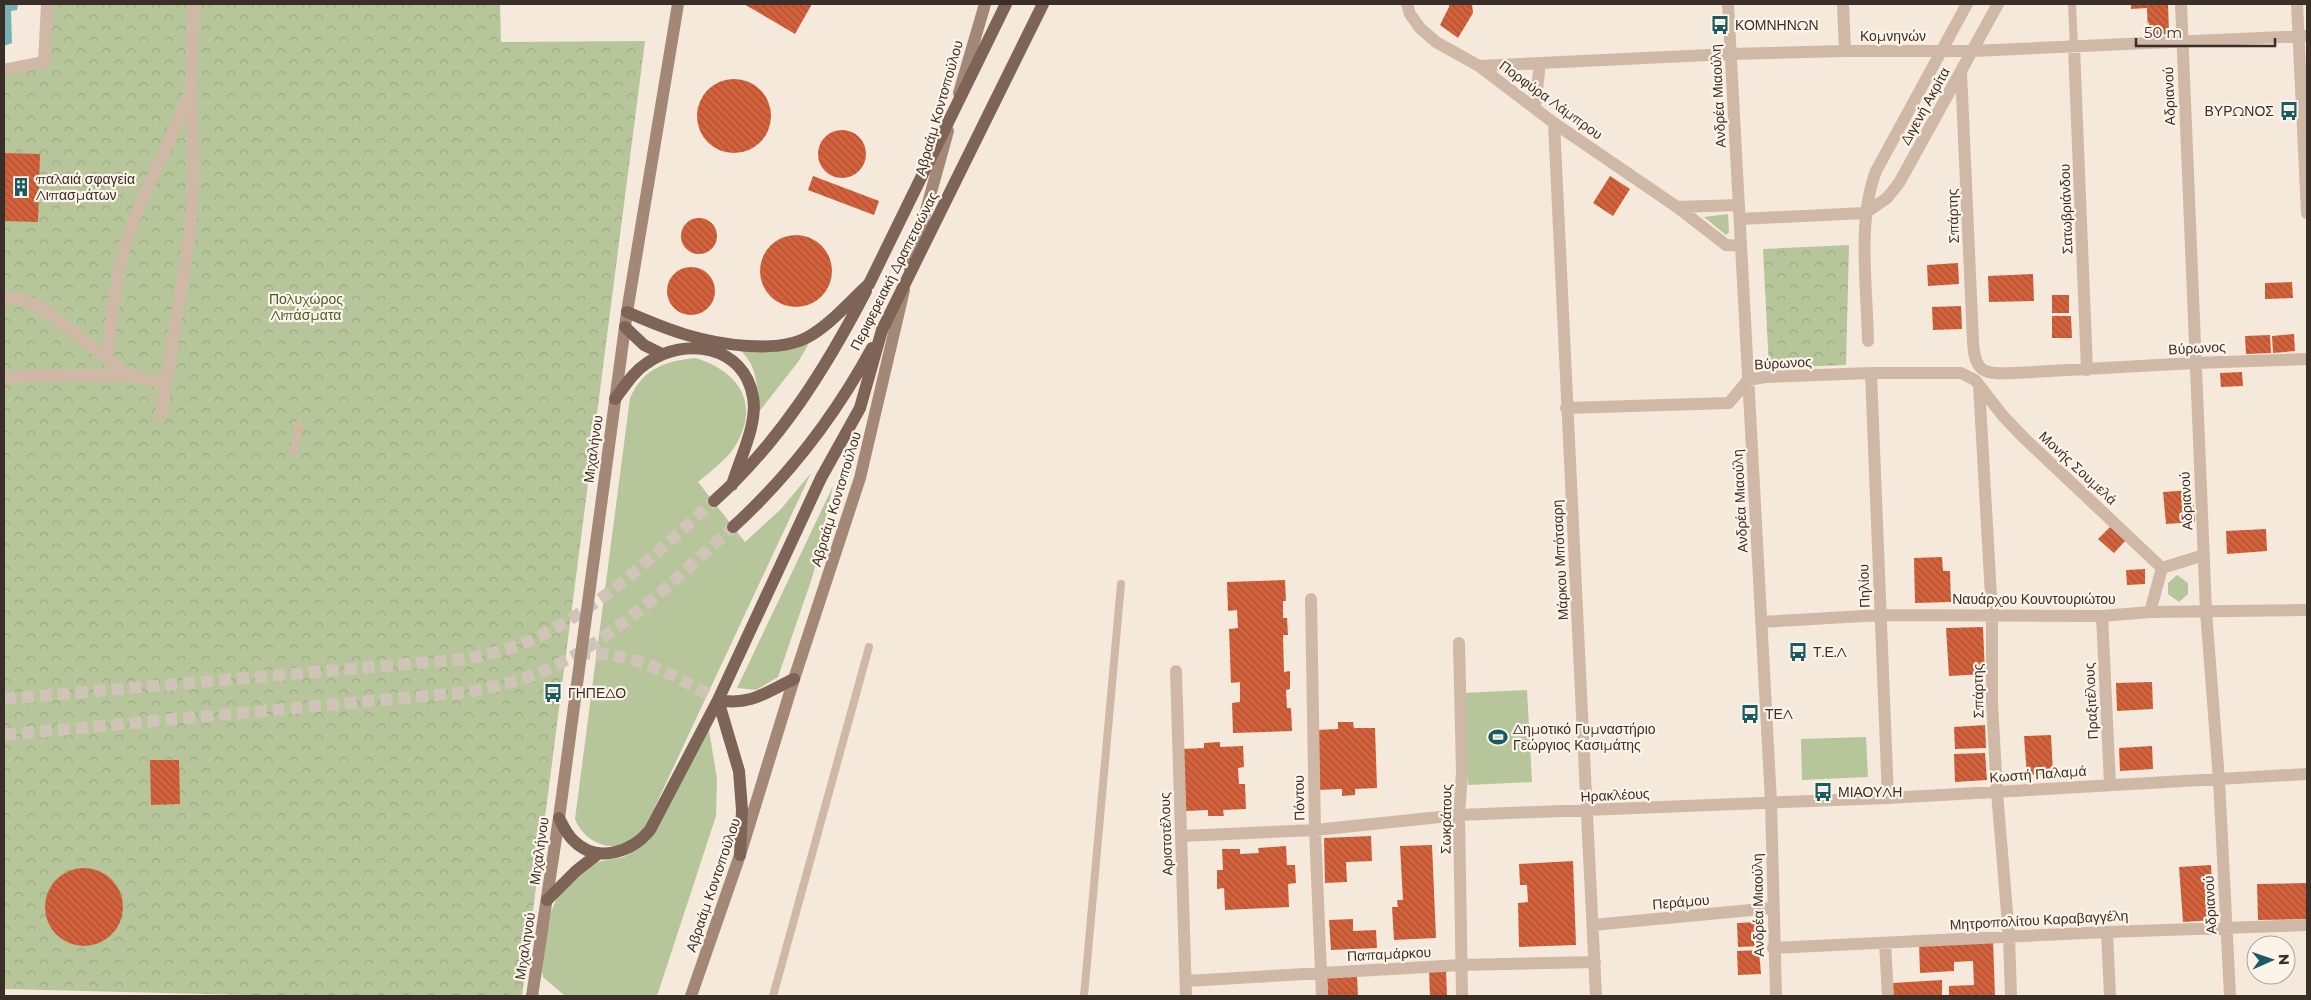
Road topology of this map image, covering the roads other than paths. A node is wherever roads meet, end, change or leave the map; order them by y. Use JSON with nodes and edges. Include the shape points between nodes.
{"nodes":[{"id":1,"x":47,"y":4,"type":"edge"},
{"id":2,"x":193,"y":4,"type":"edge"},
{"id":3,"x":678,"y":4,"type":"edge"},
{"id":4,"x":985,"y":4,"type":"edge"},
{"id":5,"x":1006,"y":4,"type":"edge"},
{"id":6,"x":1043,"y":4,"type":"edge"},
{"id":7,"x":1728,"y":4,"type":"edge"},
{"id":8,"x":1843,"y":4,"type":"edge"},
{"id":9,"x":1967,"y":4,"type":"edge"},
{"id":10,"x":1998,"y":4,"type":"edge"},
{"id":11,"x":2072,"y":4,"type":"edge"},
{"id":12,"x":2181,"y":4,"type":"edge"},
{"id":13,"x":2298,"y":4,"type":"edge"},
{"id":14,"x":1409,"y":9,"type":"edge"},
{"id":15,"x":2303,"y":36,"type":"edge"},
{"id":16,"x":2182,"y":42,"type":"junction"},
{"id":17,"x":2074,"y":47,"type":"junction"},
{"id":18,"x":1845,"y":51,"type":"junction"},
{"id":19,"x":1942,"y":51,"type":"junction"},
{"id":20,"x":1972,"y":52,"type":"junction"},
{"id":21,"x":1730,"y":54,"type":"junction"},
{"id":22,"x":1540,"y":63,"type":"junction"},
{"id":23,"x":1479,"y":66,"type":"junction"},
{"id":24,"x":4,"y":70,"type":"edge"},
{"id":25,"x":1962,"y":71,"type":"junction"},
{"id":26,"x":191,"y":89,"type":"junction"},
{"id":27,"x":1535,"y":108,"type":"junction"},
{"id":28,"x":1554,"y":123,"type":"junction"},
{"id":29,"x":1739,"y":205,"type":"junction"},
{"id":30,"x":1677,"y":207,"type":"junction"},
{"id":31,"x":1865,"y":212,"type":"junction"},
{"id":32,"x":2307,"y":213,"type":"edge"},
{"id":33,"x":1740,"y":219,"type":"junction"},
{"id":34,"x":1741,"y":246,"type":"junction"},
{"id":35,"x":869,"y":284,"type":"junction"},
{"id":36,"x":4,"y":298,"type":"edge"},
{"id":37,"x":627,"y":312,"type":"junction"},
{"id":38,"x":625,"y":327,"type":"junction"},
{"id":39,"x":882,"y":330,"type":"junction"},
{"id":40,"x":1868,"y":341,"type":"dead end"},
{"id":41,"x":662,"y":354,"type":"junction"},
{"id":42,"x":107,"y":359,"type":"junction"},
{"id":43,"x":2307,"y":359,"type":"edge"},
{"id":44,"x":1974,"y":360,"type":"joint"},
{"id":45,"x":2194,"y":363,"type":"junction"},
{"id":46,"x":2087,"y":370,"type":"junction"},
{"id":47,"x":1871,"y":373,"type":"junction"},
{"id":48,"x":29,"y":376,"type":"junction"},
{"id":49,"x":129,"y":376,"type":"junction"},
{"id":50,"x":4,"y":378,"type":"edge"},
{"id":51,"x":1748,"y":380,"type":"junction"},
{"id":52,"x":4,"y":384,"type":"edge"},
{"id":53,"x":165,"y":384,"type":"junction"},
{"id":54,"x":1979,"y":385,"type":"junction"},
{"id":55,"x":615,"y":399,"type":"junction"},
{"id":56,"x":1566,"y":408,"type":"junction"},
{"id":57,"x":161,"y":415,"type":"dead end"},
{"id":58,"x":299,"y":425,"type":"dead end"},
{"id":59,"x":294,"y":452,"type":"dead end"},
{"id":60,"x":732,"y":485,"type":"junction"},
{"id":61,"x":714,"y":501,"type":"tunnel mouth"},
{"id":62,"x":733,"y":527,"type":"tunnel mouth"},
{"id":63,"x":2204,"y":555,"type":"junction"},
{"id":64,"x":2162,"y":568,"type":"junction"},
{"id":65,"x":1121,"y":584,"type":"dead end"},
{"id":66,"x":1311,"y":599,"type":"dead end"},
{"id":67,"x":2307,"y":610,"type":"edge"},
{"id":68,"x":2206,"y":611,"type":"junction"},
{"id":69,"x":2150,"y":612,"type":"junction"},
{"id":70,"x":1881,"y":614,"type":"junction"},
{"id":71,"x":1992,"y":614,"type":"junction"},
{"id":72,"x":2102,"y":616,"type":"junction"},
{"id":73,"x":1761,"y":622,"type":"junction"},
{"id":74,"x":1459,"y":643,"type":"dead end"},
{"id":75,"x":869,"y":647,"type":"dead end"},
{"id":76,"x":1176,"y":671,"type":"dead end"},
{"id":77,"x":794,"y":679,"type":"junction"},
{"id":78,"x":718,"y":700,"type":"junction"},
{"id":79,"x":2307,"y":774,"type":"edge"},
{"id":80,"x":2219,"y":780,"type":"junction"},
{"id":81,"x":2110,"y":784,"type":"junction"},
{"id":82,"x":1997,"y":792,"type":"junction"},
{"id":83,"x":1888,"y":798,"type":"junction"},
{"id":84,"x":1771,"y":802,"type":"junction"},
{"id":85,"x":1587,"y":811,"type":"junction"},
{"id":86,"x":1459,"y":814,"type":"junction"},
{"id":87,"x":559,"y":818,"type":"junction"},
{"id":88,"x":1315,"y":830,"type":"junction"},
{"id":89,"x":1181,"y":836,"type":"junction"},
{"id":90,"x":599,"y":853,"type":"junction"},
{"id":91,"x":740,"y":855,"type":"junction"},
{"id":92,"x":547,"y":900,"type":"junction"},
{"id":93,"x":1772,"y":908,"type":"junction"},
{"id":94,"x":1593,"y":925,"type":"junction"},
{"id":95,"x":2307,"y":925,"type":"edge"},
{"id":96,"x":2227,"y":928,"type":"junction"},
{"id":97,"x":2107,"y":932,"type":"junction"},
{"id":98,"x":2009,"y":938,"type":"junction"},
{"id":99,"x":1885,"y":942,"type":"junction"},
{"id":100,"x":1773,"y":948,"type":"junction"},
{"id":101,"x":1595,"y":962,"type":"junction"},
{"id":102,"x":1461,"y":965,"type":"junction"},
{"id":103,"x":1322,"y":972,"type":"junction"},
{"id":104,"x":1186,"y":981,"type":"junction"},
{"id":105,"x":532,"y":996,"type":"edge"},
{"id":106,"x":691,"y":996,"type":"edge"},
{"id":107,"x":773,"y":996,"type":"edge"},
{"id":108,"x":1084,"y":996,"type":"edge"},
{"id":109,"x":1186,"y":996,"type":"edge"},
{"id":110,"x":1322,"y":996,"type":"edge"},
{"id":111,"x":1462,"y":996,"type":"edge"},
{"id":112,"x":1596,"y":996,"type":"edge"},
{"id":113,"x":1776,"y":996,"type":"edge"},
{"id":114,"x":1888,"y":996,"type":"edge"},
{"id":115,"x":2011,"y":996,"type":"edge"},
{"id":116,"x":2110,"y":996,"type":"edge"},
{"id":117,"x":2230,"y":996,"type":"edge"}],
"edges":[{"from":1,"to":24,"type":"street","via":[[44,62]]},
{"from":2,"to":26,"type":"street"},
{"from":3,"to":37,"type":"street","name":"Μιχαλήνου"},
{"from":4,"to":77,"type":"street","name":"Αβραάμ Κοντοπούλου","via":[[918,233],[860,478]]},
{"from":5,"to":35,"type":"main road","name":"Περιφερειακή Δραπετσώνας","bridge":true},
{"from":6,"to":39,"type":"main road","name":"Περιφερειακή Δραπετσώνας","bridge":true},
{"from":7,"to":21,"type":"street","name":"Ανδρέα Μιαούλη"},
{"from":8,"to":18,"type":"street"},
{"from":9,"to":19,"type":"street","name":"Διγενή Ακρίτα"},
{"from":10,"to":20,"type":"street","name":"Διγενή Ακρίτα"},
{"from":11,"to":17,"type":"lane"},
{"from":12,"to":16,"type":"street","name":"Αδριανού"},
{"from":13,"to":15,"type":"street"},
{"from":14,"to":23,"type":"street","name":"Πορφύρα Λάμπρου","via":[[1420,28],[1436,42]]},
{"from":15,"to":16,"type":"street","name":"Κομνηνών"},
{"from":15,"to":32,"type":"street"},
{"from":16,"to":17,"type":"street","name":"Κομνηνών"},
{"from":16,"to":45,"type":"street","name":"Αδριανού"},
{"from":17,"to":20,"type":"street","name":"Κομνηνών"},
{"from":17,"to":46,"type":"street","name":"Σατωβριάνδου"},
{"from":18,"to":19,"type":"street","name":"Κομνηνών"},
{"from":18,"to":21,"type":"street","name":"Κομνηνών"},
{"from":19,"to":20,"type":"street","name":"Κομνηνών"},
{"from":19,"to":31,"type":"street","name":"Διγενή Ακρίτα","via":[[1876,170]]},
{"from":20,"to":25,"type":"street","name":"Διγενή Ακρίτα"},
{"from":21,"to":22,"type":"street","name":"Κομνηνών"},
{"from":21,"to":29,"type":"street","name":"Ανδρέα Μιαούλη"},
{"from":22,"to":23,"type":"street","name":"Κομνηνών"},
{"from":22,"to":27,"type":"street"},
{"from":23,"to":27,"type":"street","name":"Πορφύρα Λάμπρου"},
{"from":25,"to":31,"type":"street","name":"Διγενή Ακρίτα","via":[[1899,183],[1888,198]]},
{"from":25,"to":44,"type":"street","name":"Σπάρτης"},
{"from":26,"to":42,"type":"street","via":[[136,213],[111,318]]},
{"from":26,"to":53,"type":"street","via":[[193,176],[190,233]]},
{"from":27,"to":28,"type":"street","name":"Πορφύρα Λάμπρου"},
{"from":28,"to":30,"type":"street","name":"Πορφύρα Λάμπρου"},
{"from":28,"to":56,"type":"street","name":"Μάρκου Μπότσαρη"},
{"from":29,"to":30,"type":"street"},
{"from":29,"to":33,"type":"street","name":"Ανδρέα Μιαούλη"},
{"from":30,"to":34,"type":"street","name":"Πορφύρα Λάμπρου","via":[[1726,245]]},
{"from":31,"to":33,"type":"street","name":"Διγενή Ακρίτα"},
{"from":31,"to":40,"type":"street"},
{"from":33,"to":34,"type":"street","name":"Ανδρέα Μιαούλη"},
{"from":34,"to":51,"type":"street","name":"Ανδρέα Μιαούλη"},
{"from":35,"to":37,"type":"main road","via":[[825,326],[790,344],[716,344],[684,336]]},
{"from":35,"to":60,"type":"main road","name":"Περιφερειακή Δραπετσώνας","via":[[832,355],[776,436]]},
{"from":36,"to":42,"type":"street","via":[[19,298],[41,307]]},
{"from":37,"to":38,"type":"street","name":"Μιχαλήνου"},
{"from":38,"to":41,"type":"main road","via":[[644,344]]},
{"from":38,"to":55,"type":"street","name":"Μιχαλήνου"},
{"from":39,"to":62,"type":"main road","name":"Περιφερειακή Δραπετσώνας","via":[[850,387],[801,456],[770,493]]},
{"from":39,"to":78,"type":"main road","via":[[860,408],[821,478]]},
{"from":41,"to":55,"type":"main road","via":[[635,372]]},
{"from":41,"to":60,"type":"main road","via":[[686,347],[708,349],[737,365],[749,382],[754,414]]},
{"from":42,"to":49,"type":"street"},
{"from":43,"to":45,"type":"street","name":"Βύρωνος"},
{"from":44,"to":46,"type":"street","name":"Βύρωνος","via":[[1990,374]]},
{"from":45,"to":46,"type":"street","name":"Βύρωνος"},
{"from":45,"to":63,"type":"street","name":"Αδριανού"},
{"from":47,"to":51,"type":"street","name":"Βύρωνος"},
{"from":47,"to":54,"type":"street","name":"Βύρωνος","via":[[1961,373]]},
{"from":47,"to":70,"type":"street","name":"Πηλίου"},
{"from":48,"to":49,"type":"street"},
{"from":48,"to":50,"type":"street"},
{"from":48,"to":52,"type":"street"},
{"from":49,"to":53,"type":"street"},
{"from":51,"to":56,"type":"street","name":"Βύρωνος","via":[[1729,403]]},
{"from":51,"to":73,"type":"street","name":"Ανδρέα Μιαούλη"},
{"from":53,"to":57,"type":"street"},
{"from":54,"to":64,"type":"street","name":"Μονής Σουμελά","via":[[2024,438]]},
{"from":54,"to":71,"type":"street","name":"Σπάρτης"},
{"from":55,"to":87,"type":"street","name":"Μιχαλήνου"},
{"from":56,"to":85,"type":"street","name":"Μάρκου Μπότσαρη"},
{"from":58,"to":59,"type":"lane"},
{"from":60,"to":61,"type":"main road","name":"Περιφερειακή Δραπετσώνας"},
{"from":63,"to":64,"type":"street"},
{"from":63,"to":68,"type":"street","name":"Αδριανού"},
{"from":64,"to":69,"type":"street"},
{"from":65,"to":108,"type":"lane"},
{"from":66,"to":88,"type":"street","name":"Πόντου"},
{"from":67,"to":68,"type":"street","name":"Ναυάρχου Κουντουριώτου"},
{"from":68,"to":69,"type":"street","name":"Ναυάρχου Κουντουριώτου"},
{"from":68,"to":80,"type":"street","name":"Αδριανού"},
{"from":69,"to":72,"type":"street","name":"Ναυάρχου Κουντουριώτου"},
{"from":70,"to":71,"type":"street","name":"Ναυάρχου Κουντουριώτου"},
{"from":70,"to":73,"type":"street","name":"Ναυάρχου Κουντουριώτου"},
{"from":70,"to":83,"type":"street","name":"Πηλίου"},
{"from":71,"to":72,"type":"street","name":"Ναυάρχου Κουντουριώτου"},
{"from":71,"to":82,"type":"street","name":"Σπάρτης"},
{"from":72,"to":81,"type":"street","name":"Πραξιτέλους"},
{"from":73,"to":84,"type":"street","name":"Ανδρέα Μιαούλη"},
{"from":74,"to":86,"type":"street","name":"Σωκράτους","via":[[1462,773]]},
{"from":75,"to":107,"type":"lane"},
{"from":76,"to":89,"type":"street","name":"Αριστοτέλους"},
{"from":77,"to":78,"type":"main road","via":[[745,701]]},
{"from":77,"to":91,"type":"street","name":"Αβραάμ Κοντοπούλου"},
{"from":78,"to":90,"type":"main road","via":[[650,830],[630,848]]},
{"from":78,"to":91,"type":"main road","via":[[739,771],[742,810]]},
{"from":79,"to":80,"type":"street","name":"Κωστή Παλαμά"},
{"from":80,"to":81,"type":"street","name":"Κωστή Παλαμά"},
{"from":80,"to":96,"type":"street","name":"Αδριανού"},
{"from":81,"to":82,"type":"street","name":"Κωστή Παλαμά"},
{"from":82,"to":83,"type":"street","name":"Κωστή Παλαμά"},
{"from":82,"to":98,"type":"street","name":"Σπάρτης"},
{"from":83,"to":84,"type":"street","name":"Κωστή Παλαμά"},
{"from":84,"to":85,"type":"street","name":"Ηρακλέους"},
{"from":84,"to":93,"type":"street","name":"Ανδρέα Μιαούλη"},
{"from":85,"to":86,"type":"street","name":"Ηρακλέους"},
{"from":85,"to":94,"type":"street","name":"Μάρκου Μπότσαρη"},
{"from":86,"to":88,"type":"street","name":"Ηρακλέους"},
{"from":86,"to":102,"type":"street","name":"Σωκράτους"},
{"from":87,"to":90,"type":"main road","via":[[573,841]]},
{"from":87,"to":92,"type":"street","name":"Μιχαλήνου"},
{"from":88,"to":89,"type":"street","name":"Ηρακλέους"},
{"from":88,"to":103,"type":"street","name":"Πόντου"},
{"from":89,"to":104,"type":"street","name":"Αριστοτέλους"},
{"from":90,"to":92,"type":"main road"},
{"from":91,"to":106,"type":"street","name":"Αβραάμ Κοντοπούλου"},
{"from":92,"to":105,"type":"street","name":"Μιχαληνού"},
{"from":93,"to":94,"type":"street","name":"Περάμου"},
{"from":93,"to":100,"type":"street","name":"Ανδρέα Μιαούλη"},
{"from":94,"to":101,"type":"street","name":"Μάρκου Μπότσαρη"},
{"from":95,"to":96,"type":"street","name":"Μητροπολίτου Καραβαγγέλη"},
{"from":96,"to":97,"type":"street","name":"Μητροπολίτου Καραβαγγέλη"},
{"from":96,"to":117,"type":"street","name":"Αδριανού"},
{"from":97,"to":98,"type":"street","name":"Μητροπολίτου Καραβαγγέλη"},
{"from":97,"to":116,"type":"street"},
{"from":98,"to":99,"type":"street","name":"Μητροπολίτου Καραβαγγέλη"},
{"from":98,"to":115,"type":"street","name":"Σπάρτης"},
{"from":99,"to":100,"type":"street","name":"Μητροπολίτου Καραβαγγέλη"},
{"from":99,"to":114,"type":"street"},
{"from":100,"to":113,"type":"street","name":"Ανδρέα Μιαούλη"},
{"from":101,"to":102,"type":"street","name":"Παπαμάρκου"},
{"from":101,"to":112,"type":"street","name":"Μάρκου Μπότσαρη"},
{"from":102,"to":103,"type":"street","name":"Παπαμάρκου"},
{"from":102,"to":111,"type":"street","name":"Σωκράτους"},
{"from":103,"to":104,"type":"street","name":"Παπαμάρκου"},
{"from":103,"to":110,"type":"street","name":"Πόντου"},
{"from":104,"to":109,"type":"street","name":"Αριστοτέλους"}]}
